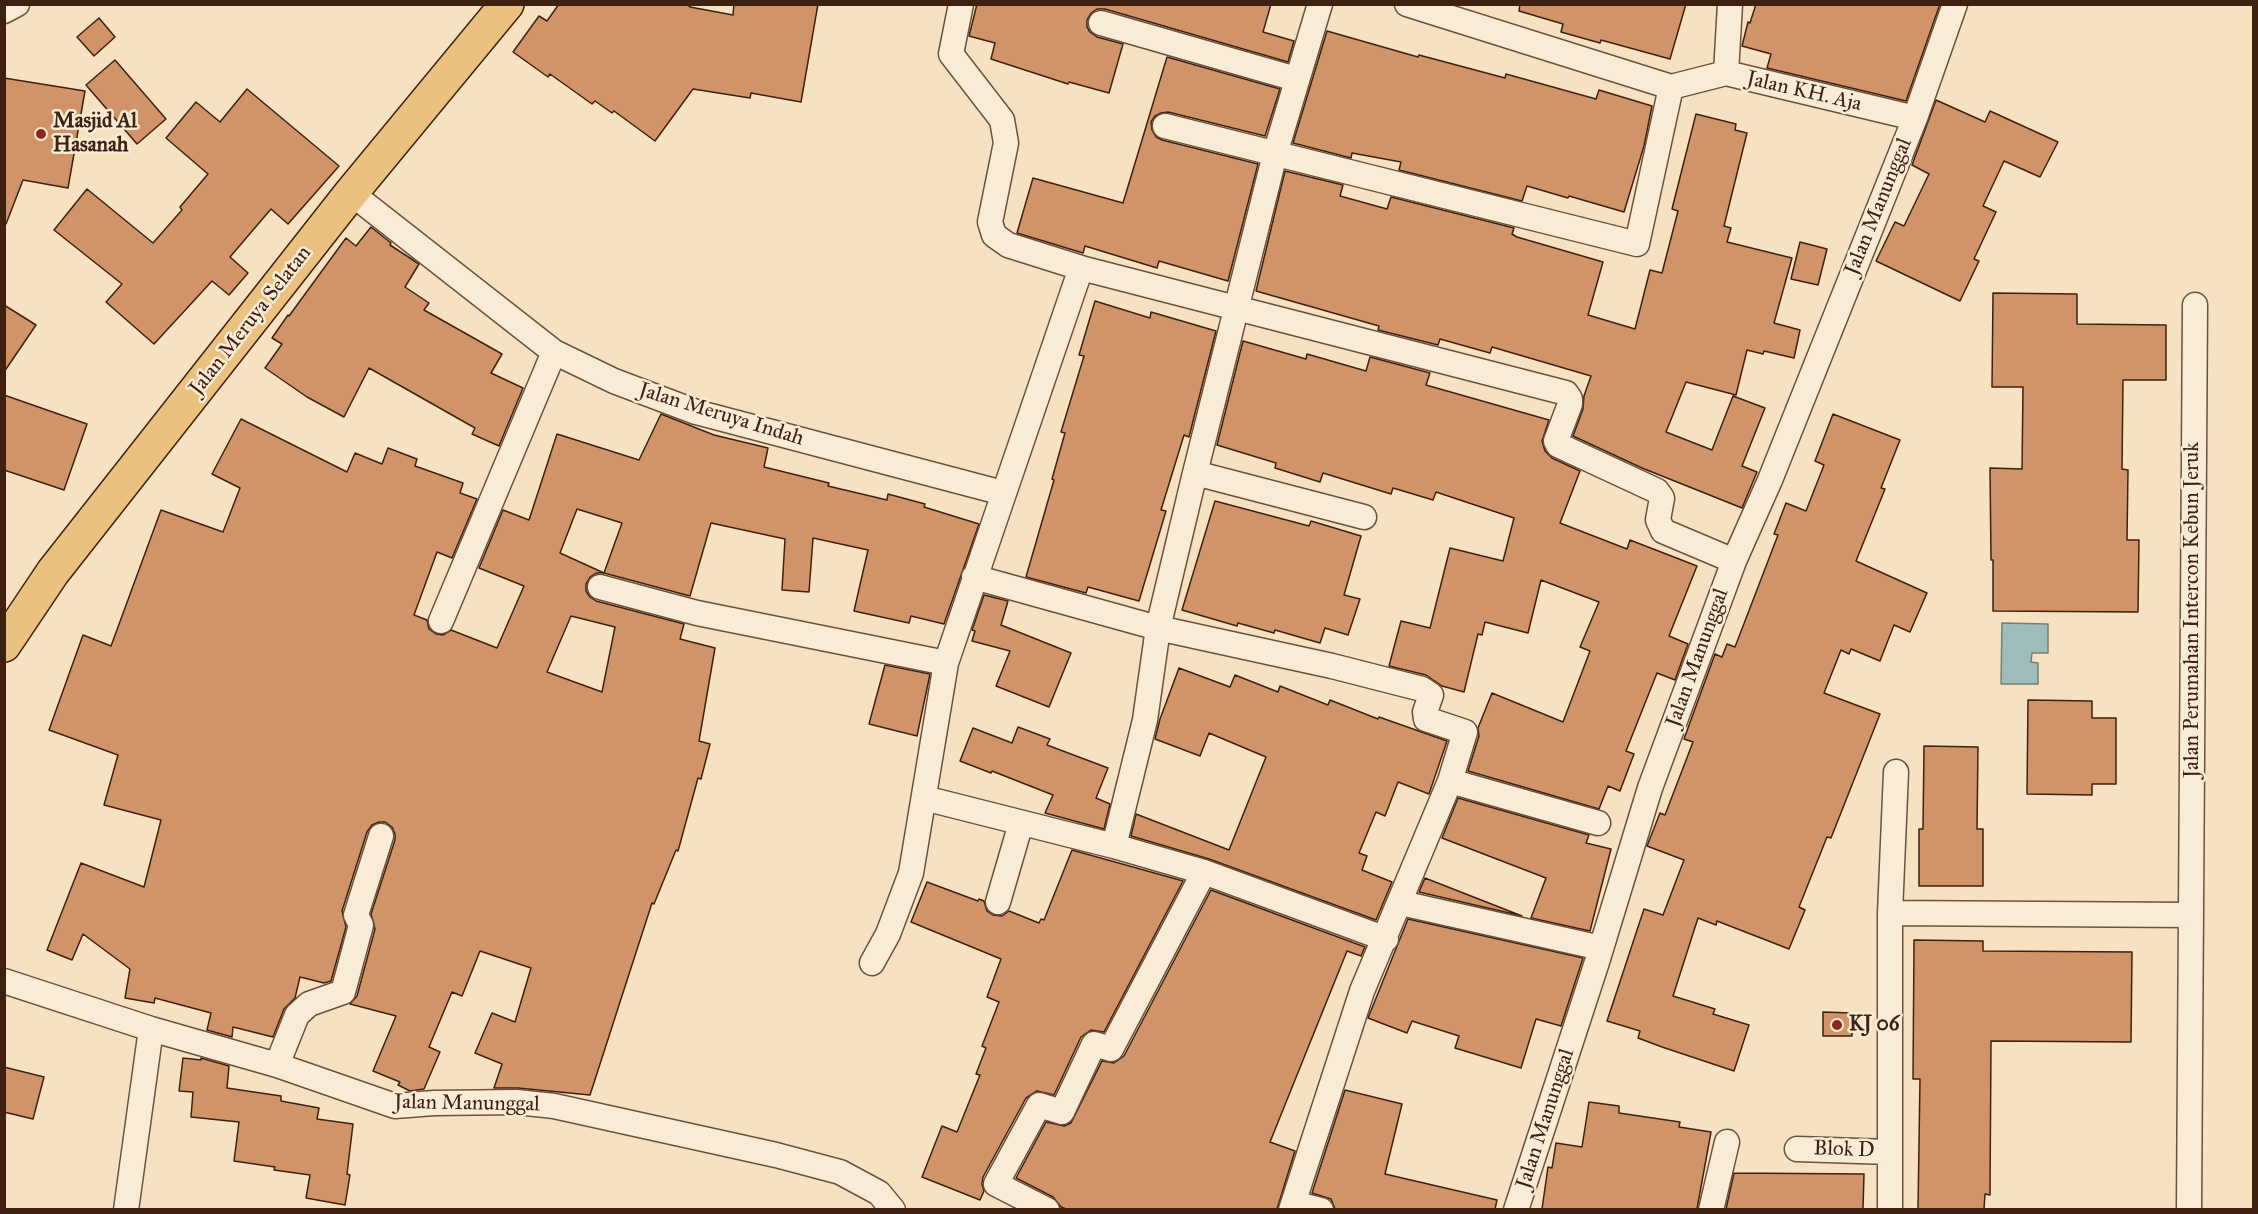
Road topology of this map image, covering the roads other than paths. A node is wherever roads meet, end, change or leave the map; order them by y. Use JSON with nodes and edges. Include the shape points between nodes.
{"nodes":[{"id":1,"x":17,"y":4,"type":"edge"},
{"id":2,"x":507,"y":4,"type":"edge"},
{"id":3,"x":961,"y":4,"type":"edge"},
{"id":4,"x":1320,"y":4,"type":"edge"},
{"id":5,"x":1407,"y":4,"type":"edge"},
{"id":6,"x":1730,"y":4,"type":"edge"},
{"id":7,"x":1955,"y":4,"type":"edge"},
{"id":8,"x":4,"y":11,"type":"edge"},
{"id":9,"x":1101,"y":23,"type":"dead end"},
{"id":10,"x":1726,"y":74,"type":"junction"},
{"id":11,"x":1296,"y":78,"type":"junction"},
{"id":12,"x":1671,"y":87,"type":"junction"},
{"id":13,"x":1915,"y":118,"type":"junction"},
{"id":14,"x":1165,"y":126,"type":"dead end"},
{"id":15,"x":1275,"y":153,"type":"junction"},
{"id":16,"x":351,"y":193,"type":"junction"},
{"id":17,"x":1081,"y":268,"type":"junction"},
{"id":18,"x":2196,"y":305,"type":"dead end"},
{"id":19,"x":1237,"y":308,"type":"junction"},
{"id":20,"x":554,"y":352,"type":"junction"},
{"id":21,"x":1195,"y":473,"type":"junction"},
{"id":22,"x":1004,"y":493,"type":"junction"},
{"id":23,"x":1364,"y":517,"type":"dead end"},
{"id":24,"x":1734,"y":561,"type":"junction"},
{"id":25,"x":975,"y":577,"type":"junction"},
{"id":26,"x":600,"y":587,"type":"dead end"},
{"id":27,"x":441,"y":621,"type":"dead end"},
{"id":28,"x":1158,"y":628,"type":"junction"},
{"id":29,"x":4,"y":645,"type":"edge"},
{"id":30,"x":946,"y":663,"type":"junction"},
{"id":31,"x":1896,"y":772,"type":"dead end"},
{"id":32,"x":1450,"y":781,"type":"junction"},
{"id":33,"x":924,"y":798,"type":"junction"},
{"id":34,"x":1021,"y":823,"type":"junction"},
{"id":35,"x":1598,"y":823,"type":"dead end"},
{"id":36,"x":381,"y":836,"type":"dead end"},
{"id":37,"x":1114,"y":846,"type":"junction"},
{"id":38,"x":1204,"y":872,"type":"junction"},
{"id":39,"x":998,"y":902,"type":"dead end"},
{"id":40,"x":1401,"y":903,"type":"junction"},
{"id":41,"x":1890,"y":913,"type":"junction"},
{"id":42,"x":2190,"y":915,"type":"junction"},
{"id":43,"x":1386,"y":939,"type":"junction"},
{"id":44,"x":1601,"y":948,"type":"junction"},
{"id":45,"x":872,"y":963,"type":"dead end"},
{"id":46,"x":4,"y":981,"type":"edge"},
{"id":47,"x":151,"y":1029,"type":"junction"},
{"id":48,"x":277,"y":1065,"type":"junction"},
{"id":49,"x":1727,"y":1142,"type":"dead end"},
{"id":50,"x":1797,"y":1149,"type":"dead end"},
{"id":51,"x":1890,"y":1152,"type":"junction"},
{"id":52,"x":1292,"y":1206,"type":"edge"},
{"id":53,"x":126,"y":1209,"type":"edge"},
{"id":54,"x":893,"y":1209,"type":"edge"},
{"id":55,"x":1047,"y":1209,"type":"edge"},
{"id":56,"x":1321,"y":1209,"type":"edge"},
{"id":57,"x":1516,"y":1209,"type":"edge"},
{"id":58,"x":1711,"y":1209,"type":"edge"},
{"id":59,"x":1890,"y":1209,"type":"edge"},
{"id":60,"x":2189,"y":1209,"type":"edge"}],
"edges":[{"from":1,"to":8,"type":"street"},
{"from":2,"to":16,"type":"main road","name":"Jalan Meruya Selatan"},
{"from":3,"to":17,"type":"street","via":[[951,54],[1002,120],[1006,144],[990,222],[994,236],[1008,245]]},
{"from":4,"to":11,"type":"street"},
{"from":5,"to":12,"type":"street"},
{"from":6,"to":10,"type":"street","name":"Jalan KH. Aja"},
{"from":7,"to":13,"type":"street","name":"Jalan Manunggal"},
{"from":9,"to":11,"type":"street"},
{"from":10,"to":12,"type":"street"},
{"from":10,"to":13,"type":"street","name":"Jalan KH. Aja"},
{"from":11,"to":15,"type":"street"},
{"from":12,"to":15,"type":"street","via":[[1637,244]]},
{"from":13,"to":24,"type":"street","name":"Jalan Manunggal"},
{"from":14,"to":15,"type":"street"},
{"from":15,"to":19,"type":"street"},
{"from":16,"to":20,"type":"street","name":"Jalan Meruya Indah"},
{"from":16,"to":29,"type":"main road","name":"Jalan Meruya Selatan","via":[[53,572]]},
{"from":17,"to":19,"type":"street"},
{"from":17,"to":22,"type":"street"},
{"from":18,"to":42,"type":"street","name":"Jalan Perumahan Intercon Kebun Jeruk"},
{"from":19,"to":21,"type":"street"},
{"from":19,"to":24,"type":"street","via":[[1566,393],[1570,404],[1556,441],[1558,445],[1657,491],[1662,498],[1658,520],[1664,531]]},
{"from":20,"to":22,"type":"street","name":"Jalan Meruya Indah","via":[[614,381],[696,412]]},
{"from":20,"to":27,"type":"street"},
{"from":21,"to":23,"type":"street"},
{"from":21,"to":28,"type":"street"},
{"from":22,"to":25,"type":"street"},
{"from":24,"to":44,"type":"street","name":"Jalan Manunggal","via":[[1650,788]]},
{"from":25,"to":28,"type":"street"},
{"from":25,"to":30,"type":"street"},
{"from":26,"to":30,"type":"street","via":[[697,613]]},
{"from":28,"to":32,"type":"street","via":[[1422,689],[1431,695],[1426,719],[1465,732]]},
{"from":28,"to":37,"type":"street","via":[[1146,720]]},
{"from":30,"to":33,"type":"street"},
{"from":31,"to":41,"type":"street"},
{"from":32,"to":35,"type":"street"},
{"from":32,"to":40,"type":"street"},
{"from":33,"to":34,"type":"street"},
{"from":33,"to":45,"type":"street","via":[[911,873],[888,934]]},
{"from":34,"to":37,"type":"street"},
{"from":34,"to":39,"type":"street"},
{"from":36,"to":48,"type":"street","via":[[356,915],[361,926],[343,992],[309,1004],[297,1015]]},
{"from":37,"to":38,"type":"street"},
{"from":38,"to":43,"type":"street"},
{"from":38,"to":55,"type":"street","via":[[1111,1049],[1094,1044],[1062,1112],[1039,1105],[996,1184]]},
{"from":40,"to":43,"type":"street"},
{"from":40,"to":44,"type":"street"},
{"from":41,"to":42,"type":"street"},
{"from":41,"to":51,"type":"street"},
{"from":42,"to":60,"type":"street","name":"Jalan Perumahan Intercon Kebun Jeruk"},
{"from":43,"to":52,"type":"street","via":[[1362,992]]},
{"from":44,"to":57,"type":"street","name":"Jalan Manunggal"},
{"from":46,"to":47,"type":"street","name":"Jalan Manunggal"},
{"from":47,"to":48,"type":"street","name":"Jalan Manunggal"},
{"from":47,"to":53,"type":"street"},
{"from":48,"to":54,"type":"street","name":"Jalan Manunggal","via":[[395,1106],[538,1103],[776,1155],[840,1172],[879,1193]]},
{"from":49,"to":58,"type":"street"},
{"from":50,"to":51,"type":"street","name":"Blok D"},
{"from":51,"to":59,"type":"street"},
{"from":52,"to":56,"type":"street"}]}
